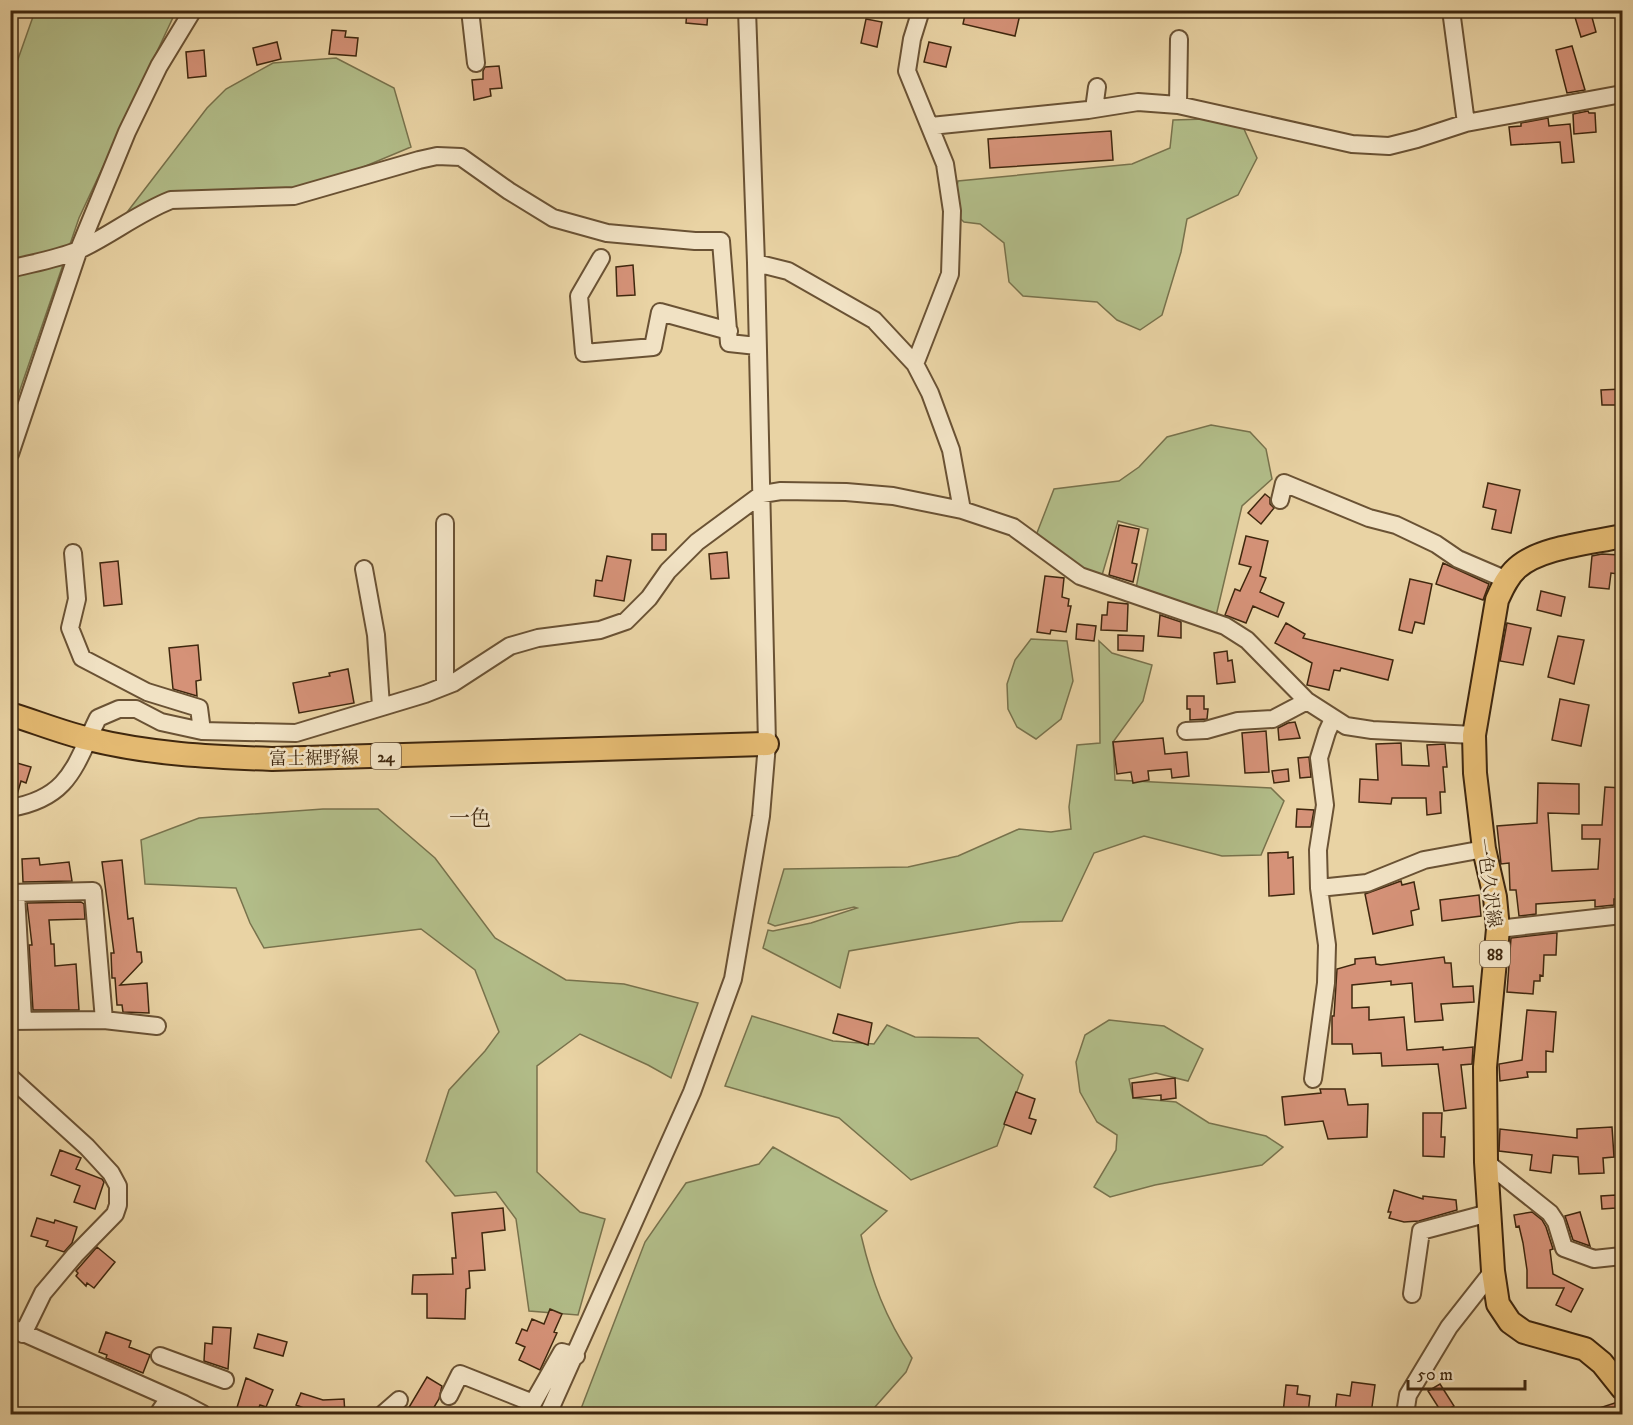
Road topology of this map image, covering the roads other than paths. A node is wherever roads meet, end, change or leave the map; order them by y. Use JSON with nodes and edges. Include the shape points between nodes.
{"nodes":[{"id":1,"x":193,"y":10,"type":"edge"},
{"id":2,"x":470,"y":10,"type":"edge"},
{"id":3,"x":747,"y":10,"type":"edge"},
{"id":4,"x":921,"y":10,"type":"edge"},
{"id":5,"x":1451,"y":10,"type":"edge"},
{"id":6,"x":1179,"y":39,"type":"dead end"},
{"id":7,"x":476,"y":63,"type":"dead end"},
{"id":8,"x":1097,"y":87,"type":"dead end"},
{"id":9,"x":1623,"y":94,"type":"edge"},
{"id":10,"x":1178,"y":105,"type":"junction"},
{"id":11,"x":1094,"y":109,"type":"junction"},
{"id":12,"x":1466,"y":123,"type":"junction"},
{"id":13,"x":931,"y":126,"type":"junction"},
{"id":14,"x":80,"y":249,"type":"junction"},
{"id":15,"x":601,"y":258,"type":"dead end"},
{"id":16,"x":756,"y":263,"type":"junction"},
{"id":17,"x":10,"y":268,"type":"edge"},
{"id":18,"x":729,"y":331,"type":"junction"},
{"id":19,"x":757,"y":346,"type":"junction"},
{"id":20,"x":915,"y":364,"type":"junction"},
{"id":21,"x":10,"y":454,"type":"edge"},
{"id":22,"x":762,"y":494,"type":"junction"},
{"id":23,"x":1280,"y":500,"type":"dead end"},
{"id":24,"x":962,"y":510,"type":"junction"},
{"id":25,"x":445,"y":523,"type":"dead end"},
{"id":26,"x":1623,"y":536,"type":"edge"},
{"id":27,"x":73,"y":553,"type":"dead end"},
{"id":28,"x":364,"y":569,"type":"dead end"},
{"id":29,"x":1507,"y":580,"type":"junction"},
{"id":30,"x":445,"y":686,"type":"junction"},
{"id":31,"x":1307,"y":701,"type":"junction"},
{"id":32,"x":381,"y":706,"type":"junction"},
{"id":33,"x":10,"y":714,"type":"edge"},
{"id":34,"x":1333,"y":719,"type":"junction"},
{"id":35,"x":202,"y":731,"type":"junction"},
{"id":36,"x":1186,"y":731,"type":"dead end"},
{"id":37,"x":1474,"y":735,"type":"junction"},
{"id":38,"x":87,"y":739,"type":"junction"},
{"id":39,"x":767,"y":744,"type":"junction"},
{"id":40,"x":10,"y":808,"type":"edge"},
{"id":41,"x":1484,"y":849,"type":"junction"},
{"id":42,"x":1319,"y":888,"type":"junction"},
{"id":43,"x":13,"y":893,"type":"edge"},
{"id":44,"x":1623,"y":915,"type":"edge"},
{"id":45,"x":1498,"y":928,"type":"junction"},
{"id":46,"x":104,"y":1020,"type":"junction"},
{"id":47,"x":17,"y":1021,"type":"edge"},
{"id":48,"x":157,"y":1026,"type":"dead end"},
{"id":49,"x":10,"y":1077,"type":"edge"},
{"id":50,"x":1313,"y":1078,"type":"dead end"},
{"id":51,"x":1486,"y":1162,"type":"junction"},
{"id":52,"x":1489,"y":1213,"type":"junction"},
{"id":53,"x":1623,"y":1256,"type":"edge"},
{"id":54,"x":1493,"y":1271,"type":"junction"},
{"id":55,"x":1412,"y":1294,"type":"dead end"},
{"id":56,"x":17,"y":1330,"type":"edge"},
{"id":57,"x":160,"y":1356,"type":"dead end"},
{"id":58,"x":576,"y":1356,"type":"junction"},
{"id":59,"x":225,"y":1380,"type":"dead end"},
{"id":60,"x":1623,"y":1388,"type":"edge"},
{"id":61,"x":449,"y":1396,"type":"dead end"},
{"id":62,"x":169,"y":1398,"type":"junction"},
{"id":63,"x":399,"y":1400,"type":"dead end"},
{"id":64,"x":158,"y":1414,"type":"edge"},
{"id":65,"x":203,"y":1414,"type":"edge"},
{"id":66,"x":384,"y":1414,"type":"edge"},
{"id":67,"x":548,"y":1414,"type":"edge"},
{"id":68,"x":1405,"y":1414,"type":"edge"}],
"edges":[{"from":1,"to":14,"type":"street","via":[[159,66]]},
{"from":2,"to":7,"type":"street"},
{"from":3,"to":16,"type":"street"},
{"from":4,"to":13,"type":"street","via":[[907,71]]},
{"from":5,"to":12,"type":"street"},
{"from":6,"to":10,"type":"street"},
{"from":8,"to":11,"type":"street"},
{"from":9,"to":12,"type":"street"},
{"from":10,"to":11,"type":"street","via":[[1138,102]]},
{"from":10,"to":12,"type":"street","via":[[1352,144],[1389,146]]},
{"from":11,"to":13,"type":"street"},
{"from":13,"to":20,"type":"street","via":[[945,164],[952,211],[950,274]]},
{"from":14,"to":17,"type":"street"},
{"from":14,"to":18,"type":"street","via":[[171,200],[294,196],[419,160],[461,157],[553,218],[607,233],[721,241]]},
{"from":14,"to":21,"type":"street"},
{"from":15,"to":18,"type":"street","via":[[579,296],[584,353],[653,347],[660,312]]},
{"from":16,"to":19,"type":"street"},
{"from":16,"to":20,"type":"street","via":[[788,271],[874,320]]},
{"from":18,"to":19,"type":"street","via":[[729,343]]},
{"from":19,"to":22,"type":"street"},
{"from":20,"to":24,"type":"street","via":[[951,450]]},
{"from":22,"to":24,"type":"street","via":[[846,492],[893,496]]},
{"from":22,"to":30,"type":"street","via":[[697,542],[626,621],[600,630],[510,646]]},
{"from":22,"to":39,"type":"street"},
{"from":23,"to":29,"type":"street","via":[[1284,483],[1396,525]]},
{"from":24,"to":31,"type":"street","via":[[1013,526],[1080,576],[1225,626],[1247,640]]},
{"from":25,"to":30,"type":"street"},
{"from":26,"to":29,"type":"main road","name":"一色久沢線","number":"88","via":[[1545,553],[1518,567]]},
{"from":27,"to":35,"type":"street","via":[[77,599],[70,628],[82,658],[147,692],[199,708]]},
{"from":28,"to":32,"type":"street","via":[[376,635]]},
{"from":29,"to":37,"type":"main road","name":"一色久沢線","number":"88","via":[[1497,600]]},
{"from":30,"to":32,"type":"street"},
{"from":31,"to":34,"type":"street"},
{"from":31,"to":36,"type":"street","via":[[1273,719]]},
{"from":32,"to":35,"type":"street","via":[[296,733]]},
{"from":33,"to":38,"type":"main road","name":"富士裾野線","number":"24"},
{"from":34,"to":37,"type":"street","via":[[1346,726],[1372,730]]},
{"from":34,"to":42,"type":"street","via":[[1319,758],[1325,805],[1318,850]]},
{"from":35,"to":38,"type":"street","via":[[161,722],[136,709],[119,709],[98,718]]},
{"from":37,"to":41,"type":"main road","name":"一色久沢線","number":"88"},
{"from":38,"to":39,"type":"main road","name":"富士裾野線","number":"24","via":[[180,755],[272,759]]},
{"from":38,"to":40,"type":"street","via":[[77,764],[60,787],[27,805]]},
{"from":39,"to":58,"type":"street","via":[[761,816],[733,979],[692,1092]]},
{"from":41,"to":42,"type":"street","via":[[1424,860],[1367,883]]},
{"from":41,"to":45,"type":"main road","name":"一色久沢線","number":"88"},
{"from":42,"to":50,"type":"street","via":[[1327,945],[1326,983]]},
{"from":43,"to":46,"type":"street","via":[[93,891]]},
{"from":43,"to":47,"type":"street"},
{"from":44,"to":45,"type":"street"},
{"from":45,"to":51,"type":"main road","name":"一色久沢線","number":"88","via":[[1485,1067]]},
{"from":46,"to":47,"type":"street"},
{"from":46,"to":48,"type":"street"},
{"from":49,"to":56,"type":"street","via":[[87,1146],[118,1186],[116,1214],[75,1255]]},
{"from":51,"to":52,"type":"main road","name":"一色久沢線","number":"88"},
{"from":51,"to":53,"type":"street","via":[[1550,1213],[1564,1248],[1594,1259]]},
{"from":52,"to":54,"type":"main road","name":"一色久沢線","number":"88"},
{"from":52,"to":55,"type":"street","via":[[1420,1231]]},
{"from":54,"to":60,"type":"main road","name":"一色久沢線","number":"88","via":[[1498,1304],[1510,1322],[1524,1332],[1585,1349]]},
{"from":54,"to":68,"type":"street","via":[[1449,1327],[1408,1395]]},
{"from":56,"to":62,"type":"street"},
{"from":57,"to":59,"type":"street"},
{"from":58,"to":61,"type":"street","via":[[562,1352],[533,1403],[460,1374]]},
{"from":58,"to":67,"type":"street"},
{"from":62,"to":64,"type":"street"},
{"from":62,"to":65,"type":"street"},
{"from":63,"to":66,"type":"street"}]}
